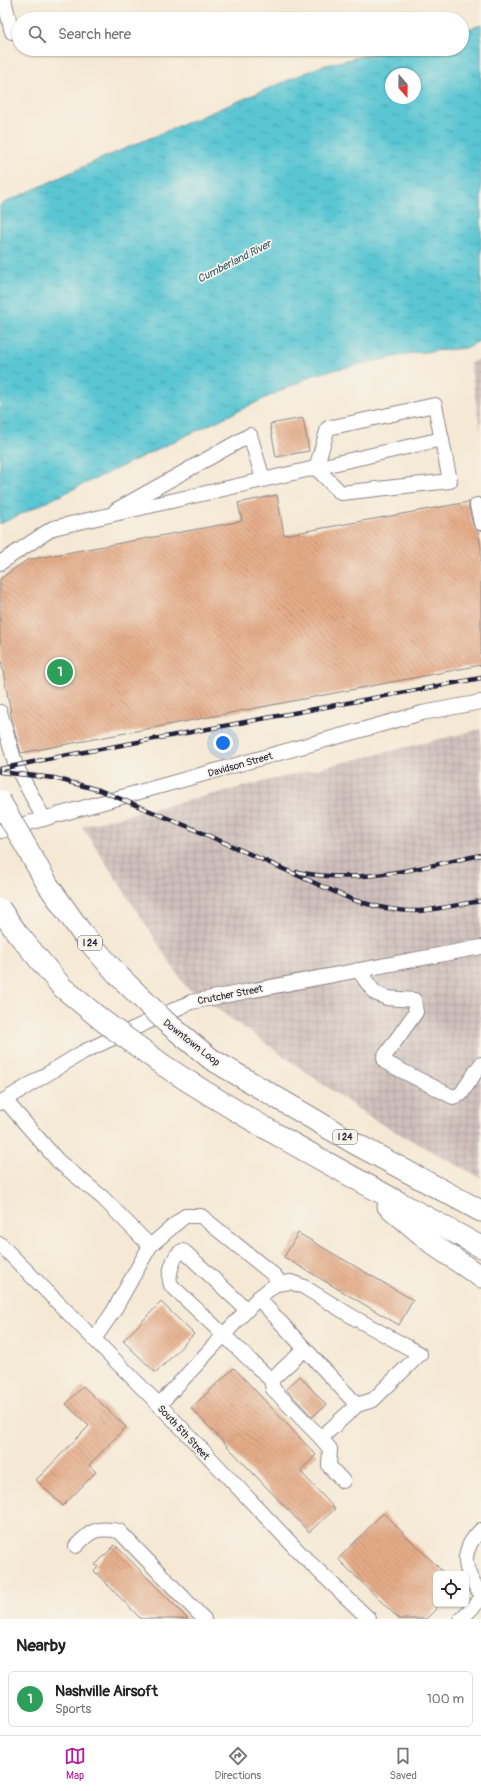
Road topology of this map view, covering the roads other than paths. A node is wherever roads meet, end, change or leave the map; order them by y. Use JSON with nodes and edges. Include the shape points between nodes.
{"nodes":[{"id":1,"x":4,"y":0,"type":"edge"},
{"id":2,"x":7,"y":26,"type":"edge"},
{"id":3,"x":442,"y":439,"type":"junction"},
{"id":4,"x":316,"y":468,"type":"junction"},
{"id":5,"x":263,"y":479,"type":"junction"},
{"id":6,"x":478,"y":505,"type":"dead end"},
{"id":7,"x":100,"y":519,"type":"junction"},
{"id":8,"x":481,"y":523,"type":"edge"},
{"id":9,"x":0,"y":563,"type":"edge"},
{"id":10,"x":481,"y":702,"type":"edge"},
{"id":11,"x":0,"y":712,"type":"edge"},
{"id":12,"x":0,"y":801,"type":"edge"},
{"id":13,"x":44,"y":819,"type":"junction"},
{"id":14,"x":0,"y":832,"type":"edge"},
{"id":15,"x":0,"y":909,"type":"edge"},
{"id":16,"x":481,"y":947,"type":"edge"},
{"id":17,"x":358,"y":970,"type":"junction"},
{"id":18,"x":481,"y":1064,"type":"edge"},
{"id":19,"x":2,"y":1101,"type":"edge"},
{"id":20,"x":352,"y":1176,"type":"junction"},
{"id":21,"x":481,"y":1211,"type":"edge"},
{"id":22,"x":0,"y":1244,"type":"edge"},
{"id":23,"x":150,"y":1246,"type":"junction"},
{"id":24,"x":481,"y":1247,"type":"edge"},
{"id":25,"x":481,"y":1277,"type":"edge"},
{"id":26,"x":280,"y":1283,"type":"junction"},
{"id":27,"x":258,"y":1298,"type":"junction"},
{"id":28,"x":247,"y":1310,"type":"junction"},
{"id":29,"x":224,"y":1335,"type":"junction"},
{"id":30,"x":94,"y":1339,"type":"junction"},
{"id":31,"x":305,"y":1349,"type":"junction"},
{"id":32,"x":271,"y":1380,"type":"junction"},
{"id":33,"x":159,"y":1405,"type":"junction"},
{"id":34,"x":357,"y":1405,"type":"junction"},
{"id":35,"x":321,"y":1438,"type":"junction"},
{"id":36,"x":343,"y":1481,"type":"dead end"},
{"id":37,"x":481,"y":1530,"type":"edge"},
{"id":38,"x":76,"y":1546,"type":"dead end"},
{"id":39,"x":481,"y":1594,"type":"edge"},
{"id":40,"x":481,"y":1599,"type":"edge"},
{"id":41,"x":204,"y":1619,"type":"edge"},
{"id":42,"x":369,"y":1619,"type":"edge"},
{"id":43,"x":461,"y":1619,"type":"edge"}],
"edges":[{"from":1,"to":2,"type":"street"},
{"from":3,"to":4,"type":"street"},
{"from":3,"to":4,"type":"street","via":[[435,406],[328,428]]},
{"from":3,"to":4,"type":"street","via":[[450,481],[341,493]]},
{"from":4,"to":5,"type":"street"},
{"from":5,"to":7,"type":"street"},
{"from":5,"to":7,"type":"street","via":[[250,435]]},
{"from":6,"to":8,"type":"street"},
{"from":7,"to":9,"type":"street","via":[[53,528]]},
{"from":10,"to":13,"type":"street","name":"Davidson Street","via":[[422,714]]},
{"from":11,"to":13,"type":"street","via":[[16,766]]},
{"from":12,"to":21,"type":"highway","name":"Downtown Loop","number":"I 24","bridge":true,"via":[[48,885],[84,936],[118,975],[166,1022],[211,1059],[354,1143]]},
{"from":13,"to":14,"type":"street","name":"Davidson Street"},
{"from":15,"to":20,"type":"highway","bridge":true,"via":[[62,987],[103,1021],[163,1066],[218,1101]]},
{"from":16,"to":17,"type":"street","name":"Crutcher Street"},
{"from":17,"to":18,"type":"street","via":[[375,992],[387,998],[414,1000],[416,1012],[384,1057],[385,1062],[453,1097],[461,1094]]},
{"from":17,"to":19,"type":"street","name":"Crutcher Street","via":[[191,1002],[83,1052]]},
{"from":19,"to":23,"type":"street","via":[[58,1161],[103,1198]]},
{"from":20,"to":24,"type":"highway"},
{"from":20,"to":25,"type":"highway","via":[[434,1245]]},
{"from":22,"to":30,"type":"street","name":"South 5th Street"},
{"from":23,"to":26,"type":"street","via":[[185,1216],[201,1216],[275,1276]]},
{"from":23,"to":30,"type":"street","via":[[113,1312]]},
{"from":26,"to":27,"type":"street","via":[[270,1287]]},
{"from":26,"to":34,"type":"street","via":[[291,1282],[304,1287],[420,1354],[373,1400]]},
{"from":27,"to":28,"type":"street"},
{"from":27,"to":31,"type":"street"},
{"from":28,"to":29,"type":"street"},
{"from":28,"to":29,"type":"street","via":[[185,1252],[179,1252],[168,1277],[171,1285]]},
{"from":29,"to":32,"type":"street"},
{"from":29,"to":33,"type":"street"},
{"from":30,"to":33,"type":"street","name":"South 5th Street"},
{"from":31,"to":32,"type":"street"},
{"from":31,"to":34,"type":"street"},
{"from":32,"to":35,"type":"street","via":[[273,1389]]},
{"from":33,"to":42,"type":"street","name":"South 5th Street","via":[[302,1555]]},
{"from":34,"to":35,"type":"street"},
{"from":35,"to":36,"type":"street","via":[[330,1449],[330,1466]]},
{"from":37,"to":39,"type":"street","via":[[472,1539],[466,1551],[465,1561]]},
{"from":38,"to":41,"type":"street","via":[[89,1532],[107,1529],[119,1531]]},
{"from":40,"to":43,"type":"street"}]}
